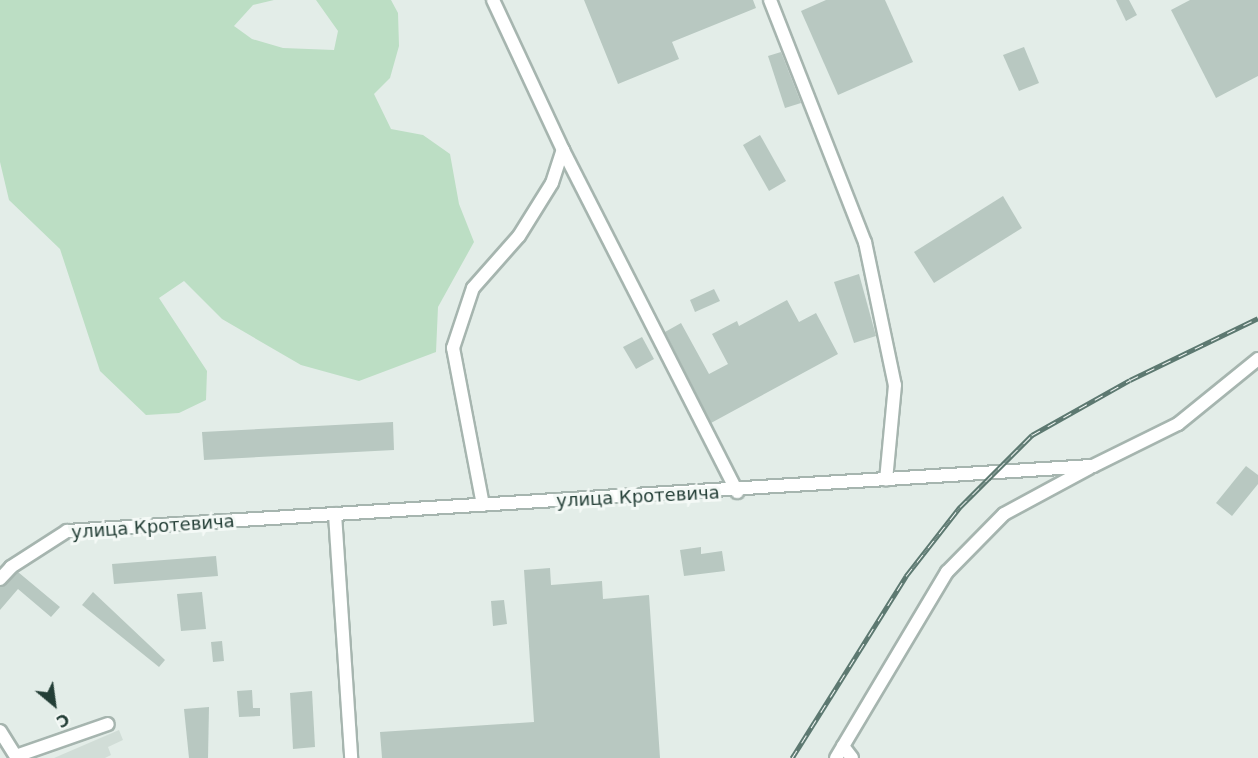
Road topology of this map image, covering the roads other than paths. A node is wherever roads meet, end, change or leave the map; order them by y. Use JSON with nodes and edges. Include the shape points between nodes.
{"nodes":[{"id":1,"x":493,"y":0,"type":"edge"},
{"id":2,"x":770,"y":0,"type":"edge"},
{"id":3,"x":562,"y":150,"type":"junction"},
{"id":4,"x":1258,"y":359,"type":"edge"},
{"id":5,"x":1093,"y":466,"type":"junction"},
{"id":6,"x":886,"y":480,"type":"junction"},
{"id":7,"x":737,"y":492,"type":"junction"},
{"id":8,"x":483,"y":505,"type":"junction"},
{"id":9,"x":335,"y":514,"type":"junction"},
{"id":10,"x":1,"y":578,"type":"edge"},
{"id":11,"x":108,"y":724,"type":"dead end"},
{"id":12,"x":0,"y":731,"type":"edge"},
{"id":13,"x":843,"y":746,"type":"junction"},
{"id":14,"x":17,"y":757,"type":"edge"},
{"id":15,"x":351,"y":758,"type":"edge"},
{"id":16,"x":836,"y":758,"type":"edge"},
{"id":17,"x":852,"y":758,"type":"edge"}],
"edges":[{"from":1,"to":3,"type":"street"},
{"from":2,"to":6,"type":"street","via":[[865,242],[895,385]]},
{"from":3,"to":7,"type":"street"},
{"from":3,"to":8,"type":"street","via":[[552,183],[519,236],[473,288],[453,348]]},
{"from":4,"to":5,"type":"street","name":"улица Кротевича","via":[[1178,424]]},
{"from":5,"to":6,"type":"street","name":"улица Кротевича"},
{"from":5,"to":13,"type":"street","via":[[1004,514],[947,572]]},
{"from":6,"to":7,"type":"street","name":"улица Кротевича"},
{"from":7,"to":8,"type":"street","name":"улица Кротевича"},
{"from":8,"to":9,"type":"street","name":"улица Кротевича"},
{"from":9,"to":10,"type":"street","name":"улица Кротевича","via":[[67,531]]},
{"from":9,"to":15,"type":"street"},
{"from":11,"to":14,"type":"street"},
{"from":12,"to":14,"type":"street"},
{"from":13,"to":16,"type":"street"},
{"from":13,"to":17,"type":"street"}]}
